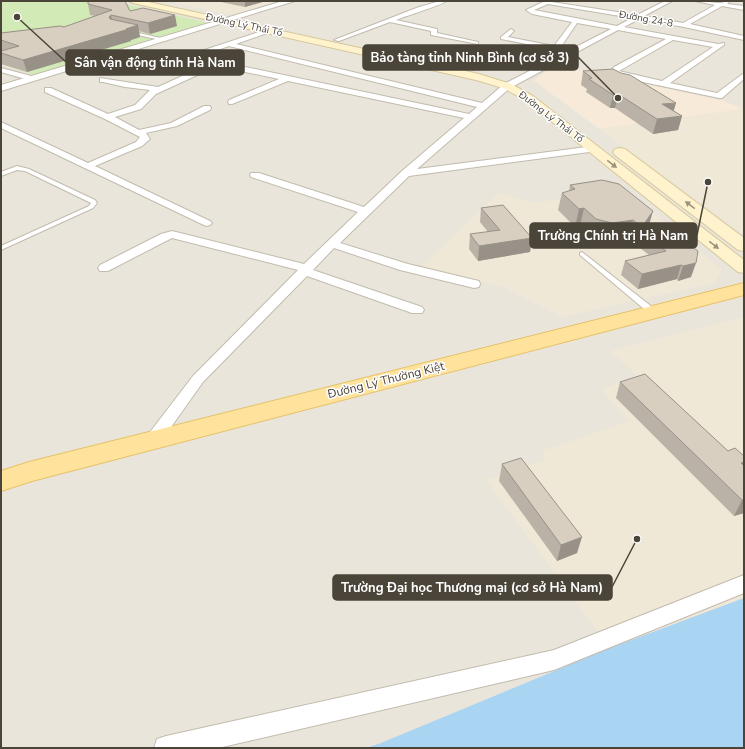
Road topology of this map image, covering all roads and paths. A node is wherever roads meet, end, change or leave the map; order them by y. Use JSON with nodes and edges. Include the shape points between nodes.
{"nodes":[{"id":1,"x":133,"y":1,"type":"edge"},
{"id":2,"x":155,"y":1,"type":"edge"},
{"id":3,"x":290,"y":1,"type":"edge"},
{"id":4,"x":443,"y":1,"type":"edge"},
{"id":5,"x":549,"y":1,"type":"edge"},
{"id":6,"x":669,"y":1,"type":"edge"},
{"id":7,"x":698,"y":1,"type":"edge"},
{"id":8,"x":725,"y":2,"type":"edge"},
{"id":9,"x":603,"y":4,"type":"dead end"},
{"id":10,"x":744,"y":4,"type":"edge"},
{"id":11,"x":744,"y":8,"type":"edge"},
{"id":12,"x":590,"y":9,"type":"junction"},
{"id":13,"x":638,"y":17,"type":"junction"},
{"id":14,"x":230,"y":20,"type":"junction"},
{"id":15,"x":390,"y":20,"type":"junction"},
{"id":16,"x":576,"y":20,"type":"junction"},
{"id":17,"x":684,"y":25,"type":"junction"},
{"id":18,"x":618,"y":28,"type":"junction"},
{"id":19,"x":744,"y":29,"type":"edge"},
{"id":20,"x":128,"y":31,"type":"edge"},
{"id":21,"x":268,"y":31,"type":"junction"},
{"id":22,"x":511,"y":31,"type":"dead end"},
{"id":23,"x":733,"y":36,"type":"junction"},
{"id":24,"x":672,"y":38,"type":"junction"},
{"id":25,"x":744,"y":38,"type":"edge"},
{"id":26,"x":165,"y":40,"type":"junction"},
{"id":27,"x":337,"y":40,"type":"junction"},
{"id":28,"x":228,"y":44,"type":"junction"},
{"id":29,"x":476,"y":44,"type":"dead end"},
{"id":30,"x":718,"y":46,"type":"junction"},
{"id":31,"x":556,"y":48,"type":"junction"},
{"id":32,"x":173,"y":54,"type":"dead end"},
{"id":33,"x":191,"y":57,"type":"junction"},
{"id":34,"x":559,"y":59,"type":"junction"},
{"id":35,"x":217,"y":63,"type":"junction"},
{"id":36,"x":1,"y":70,"type":"edge"},
{"id":37,"x":744,"y":75,"type":"edge"},
{"id":38,"x":287,"y":78,"type":"junction"},
{"id":39,"x":32,"y":79,"type":"junction"},
{"id":40,"x":103,"y":80,"type":"dead end"},
{"id":41,"x":512,"y":83,"type":"junction"},
{"id":42,"x":663,"y":84,"type":"junction"},
{"id":43,"x":1,"y":88,"type":"edge"},
{"id":44,"x":159,"y":88,"type":"junction"},
{"id":45,"x":48,"y":90,"type":"dead end"},
{"id":46,"x":545,"y":96,"type":"dead end"},
{"id":47,"x":232,"y":102,"type":"dead end"},
{"id":48,"x":483,"y":106,"type":"junction"},
{"id":49,"x":207,"y":108,"type":"dead end"},
{"id":50,"x":108,"y":117,"type":"junction"},
{"id":51,"x":470,"y":117,"type":"junction"},
{"id":52,"x":1,"y":125,"type":"edge"},
{"id":53,"x":138,"y":133,"type":"junction"},
{"id":54,"x":614,"y":148,"type":"dead end"},
{"id":55,"x":594,"y":150,"type":"junction"},
{"id":56,"x":88,"y":166,"type":"junction"},
{"id":57,"x":406,"y":173,"type":"junction"},
{"id":58,"x":1,"y":174,"type":"edge"},
{"id":59,"x":255,"y":175,"type":"dead end"},
{"id":60,"x":366,"y":211,"type":"junction"},
{"id":61,"x":206,"y":223,"type":"dead end"},
{"id":62,"x":332,"y":244,"type":"junction"},
{"id":63,"x":744,"y":246,"type":"edge"},
{"id":64,"x":1,"y":248,"type":"edge"},
{"id":65,"x":582,"y":254,"type":"dead end"},
{"id":66,"x":104,"y":268,"type":"dead end"},
{"id":67,"x":744,"y":268,"type":"edge"},
{"id":68,"x":306,"y":270,"type":"junction"},
{"id":69,"x":474,"y":284,"type":"dead end"},
{"id":70,"x":744,"y":289,"type":"edge"},
{"id":71,"x":417,"y":310,"type":"dead end"},
{"id":72,"x":653,"y":312,"type":"junction"},
{"id":73,"x":153,"y":440,"type":"junction"},
{"id":74,"x":1,"y":469,"type":"edge"},
{"id":75,"x":29,"y":472,"type":"junction"},
{"id":76,"x":1,"y":481,"type":"edge"},
{"id":77,"x":744,"y":584,"type":"edge"},
{"id":78,"x":166,"y":748,"type":"edge"}],
"edges":[{"from":1,"to":14,"type":"main road","name":"Đường Lý Thái Tổ"},
{"from":2,"to":14,"type":"main road","name":"Đường Lý Thái Tổ"},
{"from":3,"to":14,"type":"street"},
{"from":4,"to":15,"type":"street"},
{"from":5,"to":12,"type":"street","name":"Đường 24-8"},
{"from":5,"to":16,"type":"street","via":[[529,10]]},
{"from":6,"to":13,"type":"street"},
{"from":7,"to":8,"type":"street"},
{"from":8,"to":10,"type":"street"},
{"from":8,"to":11,"type":"street"},
{"from":8,"to":17,"type":"street"},
{"from":9,"to":12,"type":"street"},
{"from":12,"to":13,"type":"street","name":"Đường 24-8"},
{"from":13,"to":17,"type":"street","name":"Đường 24-8"},
{"from":13,"to":18,"type":"street"},
{"from":14,"to":21,"type":"main road","name":"Đường Lý Thái Tổ"},
{"from":14,"to":26,"type":"street"},
{"from":14,"to":27,"type":"main road","name":"Đường Lý Thái Tổ"},
{"from":15,"to":27,"type":"street"},
{"from":15,"to":29,"type":"street","via":[[436,30],[432,34]]},
{"from":16,"to":18,"type":"street"},
{"from":16,"to":31,"type":"street"},
{"from":17,"to":23,"type":"street","name":"Đường 24-8"},
{"from":18,"to":24,"type":"street"},
{"from":18,"to":34,"type":"street"},
{"from":19,"to":23,"type":"street"},
{"from":20,"to":26,"type":"lane"},
{"from":21,"to":28,"type":"street"},
{"from":21,"to":41,"type":"main road","name":"Đường Lý Thái Tổ"},
{"from":22,"to":31,"type":"street","via":[[503,38]]},
{"from":23,"to":25,"type":"street","name":"Đường 24-8"},
{"from":23,"to":30,"type":"street"},
{"from":24,"to":30,"type":"street"},
{"from":24,"to":42,"type":"street","via":[[615,72]]},
{"from":26,"to":39,"type":"street"},
{"from":27,"to":41,"type":"main road","name":"Đường Lý Thái Tổ","via":[[487,73]]},
{"from":28,"to":33,"type":"street"},
{"from":28,"to":48,"type":"street"},
{"from":30,"to":42,"type":"street"},
{"from":31,"to":34,"type":"street","via":[[550,56]]},
{"from":32,"to":33,"type":"street"},
{"from":33,"to":35,"type":"street"},
{"from":34,"to":41,"type":"street"},
{"from":35,"to":38,"type":"street"},
{"from":35,"to":44,"type":"street"},
{"from":36,"to":39,"type":"street"},
{"from":37,"to":42,"type":"street","via":[[718,96]]},
{"from":38,"to":47,"type":"street"},
{"from":38,"to":51,"type":"street"},
{"from":39,"to":43,"type":"street"},
{"from":40,"to":44,"type":"street"},
{"from":41,"to":46,"type":"main road","name":"Đường Lý Thái Tổ"},
{"from":41,"to":48,"type":"street"},
{"from":41,"to":55,"type":"main road","name":"Đường Lý Thái Tổ"},
{"from":44,"to":50,"type":"street","via":[[138,107]]},
{"from":45,"to":50,"type":"street"},
{"from":48,"to":51,"type":"street"},
{"from":49,"to":53,"type":"street","via":[[181,122]]},
{"from":50,"to":53,"type":"street"},
{"from":51,"to":57,"type":"street"},
{"from":52,"to":56,"type":"street"},
{"from":53,"to":56,"type":"street","via":[[144,136],[143,141]]},
{"from":63,"to":54,"type":"main road","one_way":true},
{"from":55,"to":57,"type":"street"},
{"from":55,"to":67,"type":"main road","name":"Đường Lý Thái Tổ","one_way":true},
{"from":56,"to":61,"type":"street"},
{"from":57,"to":60,"type":"street"},
{"from":58,"to":64,"type":"lane","via":[[17,168],[27,170],[94,203],[91,207]]},
{"from":59,"to":60,"type":"street"},
{"from":60,"to":62,"type":"street"},
{"from":62,"to":68,"type":"street"},
{"from":62,"to":69,"type":"street","via":[[404,267]]},
{"from":65,"to":72,"type":"lane"},
{"from":66,"to":68,"type":"street","via":[[172,234]]},
{"from":68,"to":71,"type":"street"},
{"from":68,"to":73,"type":"street","via":[[198,379]]},
{"from":70,"to":72,"type":"main road","name":"Đường Lý Thường Kiệt"},
{"from":72,"to":73,"type":"main road","name":"Đường Lý Thường Kiệt"},
{"from":73,"to":75,"type":"main road","name":"Đường Lý Thường Kiệt"},
{"from":74,"to":75,"type":"main road"},
{"from":75,"to":76,"type":"main road","name":"Đường Lý Thường Kiệt"},
{"from":77,"to":78,"type":"street","via":[[554,660]]}]}
